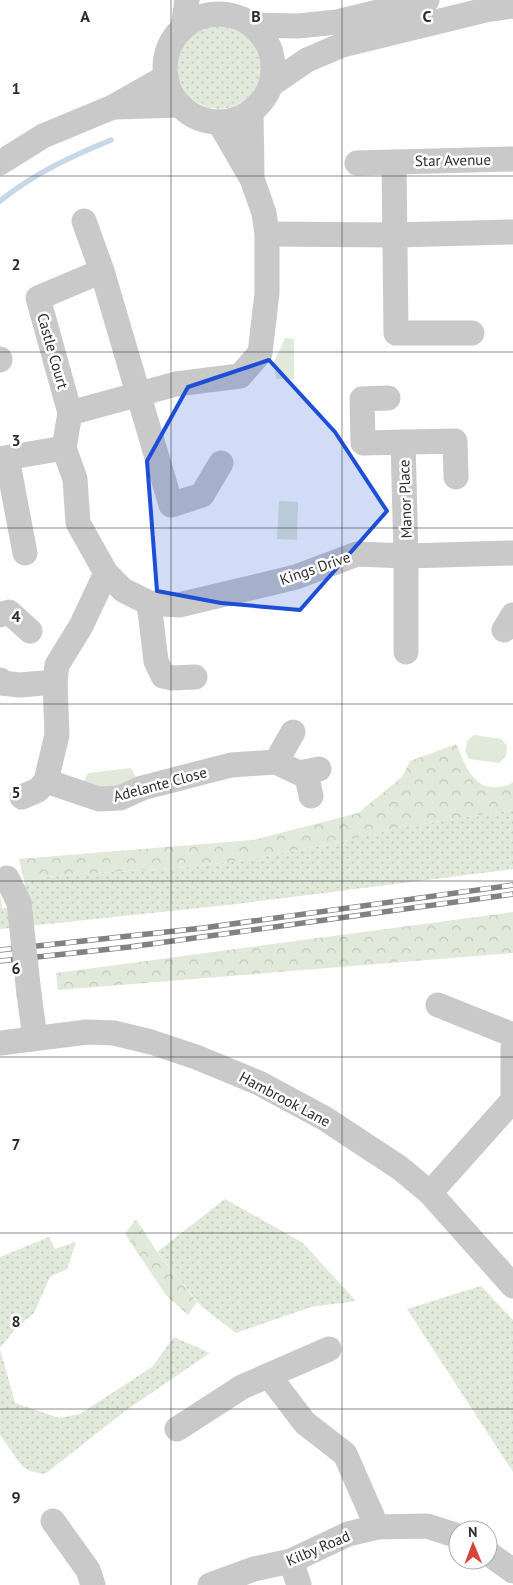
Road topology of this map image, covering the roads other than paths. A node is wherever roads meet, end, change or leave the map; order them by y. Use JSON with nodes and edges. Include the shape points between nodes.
{"nodes":[{"id":1,"x":187,"y":0,"type":"edge"},
{"id":2,"x":427,"y":0,"type":"edge"},
{"id":3,"x":219,"y":6,"type":"edge"},
{"id":4,"x":513,"y":6,"type":"edge"},
{"id":5,"x":253,"y":25,"type":"junction"},
{"id":6,"x":183,"y":27,"type":"junction"},
{"id":7,"x":166,"y":77,"type":"junction"},
{"id":8,"x":272,"y":84,"type":"junction"},
{"id":9,"x":180,"y":105,"type":"junction"},
{"id":10,"x":113,"y":107,"type":"junction"},
{"id":11,"x":251,"y":112,"type":"junction"},
{"id":12,"x":219,"y":122,"type":"junction"},
{"id":13,"x":513,"y":159,"type":"edge"},
{"id":14,"x":0,"y":162,"type":"edge"},
{"id":15,"x":394,"y":162,"type":"junction"},
{"id":16,"x":357,"y":163,"type":"dead end"},
{"id":17,"x":252,"y":179,"type":"junction"},
{"id":18,"x":84,"y":221,"type":"dead end"},
{"id":19,"x":513,"y":232,"type":"edge"},
{"id":20,"x":266,"y":234,"type":"junction"},
{"id":21,"x":395,"y":235,"type":"junction"},
{"id":22,"x":102,"y":271,"type":"junction"},
{"id":23,"x":472,"y":333,"type":"dead end"},
{"id":24,"x":139,"y":394,"type":"junction"},
{"id":25,"x":388,"y":398,"type":"dead end"},
{"id":26,"x":70,"y":413,"type":"junction"},
{"id":27,"x":403,"y":442,"type":"junction"},
{"id":28,"x":64,"y":448,"type":"junction"},
{"id":29,"x":4,"y":459,"type":"edge"},
{"id":30,"x":221,"y":463,"type":"dead end"},
{"id":31,"x":456,"y":477,"type":"dead end"},
{"id":32,"x":513,"y":553,"type":"edge"},
{"id":33,"x":25,"y":554,"type":"dead end"},
{"id":34,"x":406,"y":556,"type":"junction"},
{"id":35,"x":106,"y":573,"type":"junction"},
{"id":36,"x":149,"y":603,"type":"junction"},
{"id":37,"x":0,"y":615,"type":"edge"},
{"id":38,"x":30,"y":630,"type":"dead end"},
{"id":39,"x":406,"y":652,"type":"dead end"},
{"id":40,"x":195,"y":677,"type":"dead end"},
{"id":41,"x":0,"y":680,"type":"edge"},
{"id":42,"x":55,"y":682,"type":"junction"},
{"id":43,"x":293,"y":732,"type":"dead end"},
{"id":44,"x":276,"y":762,"type":"junction"},
{"id":45,"x":46,"y":782,"type":"junction"},
{"id":46,"x":311,"y":796,"type":"dead end"},
{"id":47,"x":22,"y":797,"type":"dead end"},
{"id":48,"x":8,"y":878,"type":"dead end"},
{"id":49,"x":438,"y":1005,"type":"dead end"},
{"id":50,"x":513,"y":1035,"type":"edge"},
{"id":51,"x":35,"y":1038,"type":"junction"},
{"id":52,"x":0,"y":1043,"type":"edge"},
{"id":53,"x":513,"y":1048,"type":"edge"},
{"id":54,"x":513,"y":1100,"type":"edge"},
{"id":55,"x":430,"y":1193,"type":"junction"},
{"id":56,"x":513,"y":1286,"type":"edge"},
{"id":57,"x":329,"y":1349,"type":"dead end"},
{"id":58,"x":269,"y":1376,"type":"junction"},
{"id":59,"x":177,"y":1429,"type":"dead end"},
{"id":60,"x":53,"y":1521,"type":"dead end"},
{"id":61,"x":377,"y":1527,"type":"junction"},
{"id":62,"x":448,"y":1533,"type":"edge"},
{"id":63,"x":292,"y":1561,"type":"junction"},
{"id":64,"x":498,"y":1561,"type":"edge"},
{"id":65,"x":513,"y":1571,"type":"edge"},
{"id":66,"x":93,"y":1585,"type":"edge"},
{"id":67,"x":210,"y":1585,"type":"edge"},
{"id":68,"x":299,"y":1585,"type":"edge"}],
"edges":[{"from":1,"to":6,"type":"street"},
{"from":2,"to":5,"type":"street","via":[[337,22],[298,26]]},
{"from":3,"to":5,"type":"street"},
{"from":3,"to":6,"type":"street"},
{"from":4,"to":8,"type":"street","via":[[342,45],[307,60]]},
{"from":5,"to":8,"type":"street","via":[[272,51]]},
{"from":6,"to":7,"type":"street","via":[[171,41],[165,59]]},
{"from":7,"to":9,"type":"street","via":[[170,92]]},
{"from":7,"to":10,"type":"street"},
{"from":8,"to":11,"type":"street","via":[[264,100]]},
{"from":9,"to":10,"type":"street"},
{"from":9,"to":12,"type":"street","via":[[191,114]]},
{"from":10,"to":14,"type":"street","via":[[43,136]]},
{"from":11,"to":12,"type":"street","via":[[236,120]]},
{"from":11,"to":17,"type":"street"},
{"from":12,"to":17,"type":"street"},
{"from":13,"to":15,"type":"street","name":"Star Avenue"},
{"from":15,"to":16,"type":"street","name":"Star Avenue"},
{"from":15,"to":21,"type":"street","name":"Star Avenue"},
{"from":17,"to":20,"type":"street","via":[[264,213]]},
{"from":18,"to":22,"type":"street"},
{"from":19,"to":21,"type":"street"},
{"from":20,"to":21,"type":"street"},
{"from":20,"to":24,"type":"street","via":[[267,293],[260,353],[240,376],[176,384]]},
{"from":21,"to":23,"type":"street","name":"Star Avenue","via":[[396,333]]},
{"from":22,"to":24,"type":"street"},
{"from":22,"to":26,"type":"street","name":"Castle Court","via":[[38,298]]},
{"from":24,"to":26,"type":"street"},
{"from":24,"to":30,"type":"street","via":[[171,505],[202,495]]},
{"from":25,"to":27,"type":"street","name":"Manor Place","via":[[362,399],[363,443]]},
{"from":26,"to":28,"type":"street"},
{"from":27,"to":31,"type":"street","name":"Manor Place","via":[[455,441]]},
{"from":27,"to":34,"type":"street","name":"Manor Place"},
{"from":28,"to":29,"type":"street"},
{"from":28,"to":35,"type":"street","name":"Kings Drive","via":[[76,480],[78,523]]},
{"from":29,"to":33,"type":"street"},
{"from":32,"to":34,"type":"street","name":"Kings Drive"},
{"from":34,"to":36,"type":"street","name":"Kings Drive","via":[[358,554],[296,577],[179,605]]},
{"from":34,"to":39,"type":"street","name":"Manor Place"},
{"from":35,"to":36,"type":"street","name":"Kings Drive","via":[[123,590]]},
{"from":35,"to":42,"type":"street","via":[[81,626],[57,665]]},
{"from":36,"to":40,"type":"street","via":[[156,661],[163,676]]},
{"from":37,"to":38,"type":"street","via":[[9,612]]},
{"from":41,"to":42,"type":"street","via":[[1,683],[20,685]]},
{"from":42,"to":45,"type":"street","via":[[57,734]]},
{"from":43,"to":44,"type":"street"},
{"from":44,"to":45,"type":"street","name":"Adelante Close","via":[[231,765],[142,788],[120,798],[99,799]]},
{"from":44,"to":46,"type":"street","name":"Adelante Close","via":[[299,773],[313,770]]},
{"from":45,"to":47,"type":"street","via":[[38,790]]},
{"from":48,"to":51,"type":"street","bridge":true,"via":[[19,903]]},
{"from":49,"to":50,"type":"street"},
{"from":51,"to":52,"type":"street","name":"Hambrook Lane"},
{"from":51,"to":55,"type":"street","name":"Hambrook Lane","via":[[87,1032],[114,1033],[204,1060],[259,1083],[324,1118],[400,1168]]},
{"from":53,"to":54,"type":"street"},
{"from":54,"to":55,"type":"street"},
{"from":55,"to":56,"type":"street","name":"Hambrook Lane"},
{"from":57,"to":58,"type":"street"},
{"from":58,"to":59,"type":"street","via":[[242,1387]]},
{"from":58,"to":61,"type":"street","via":[[305,1422],[345,1454]]},
{"from":60,"to":66,"type":"street","via":[[88,1570]]},
{"from":61,"to":62,"type":"street","name":"Kilby Road","via":[[427,1526]]},
{"from":61,"to":63,"type":"street","name":"Kilby Road","via":[[348,1534]]},
{"from":63,"to":67,"type":"street","name":"Kilby Road","via":[[254,1569]]},
{"from":63,"to":68,"type":"street"},
{"from":64,"to":65,"type":"street"}]}
